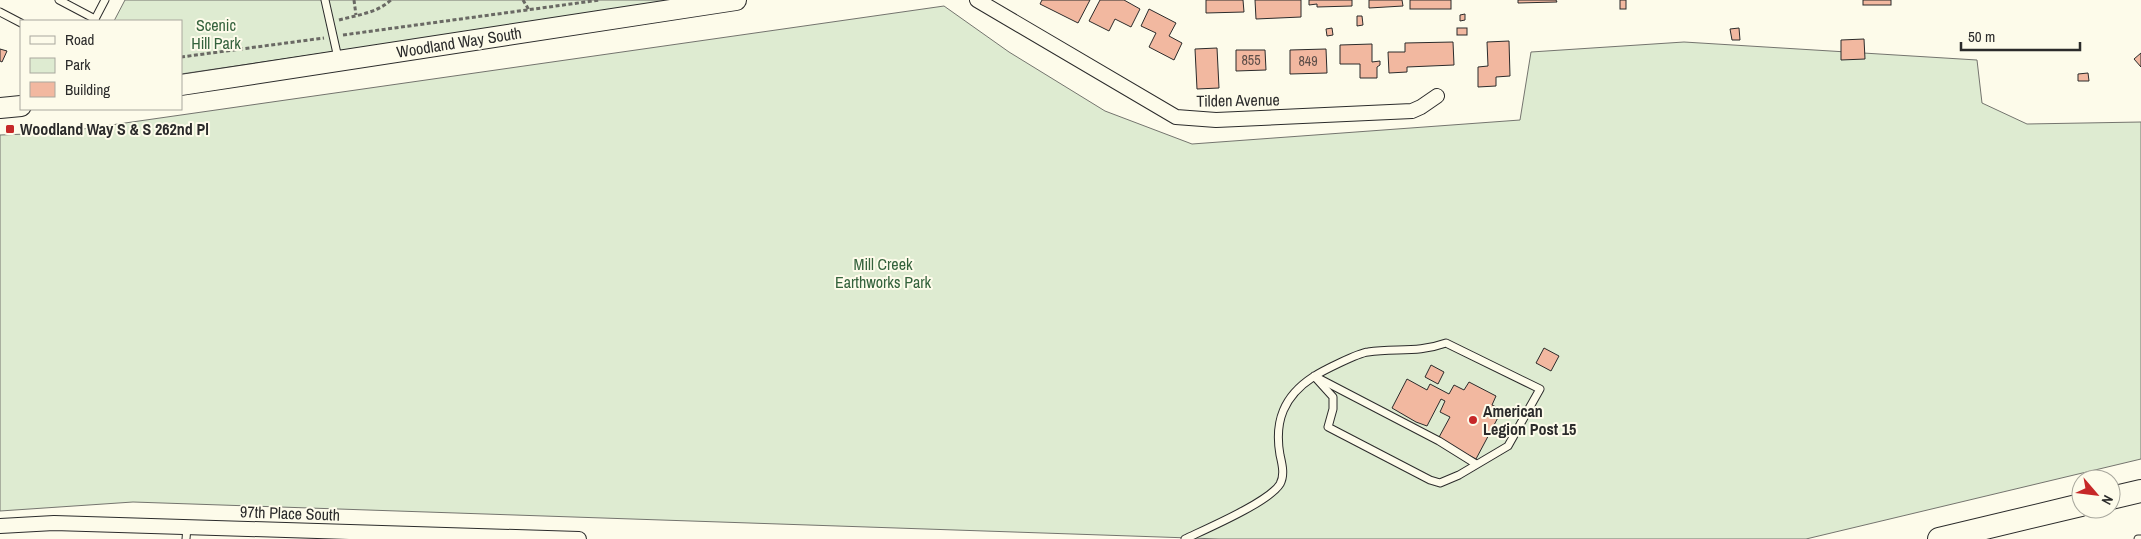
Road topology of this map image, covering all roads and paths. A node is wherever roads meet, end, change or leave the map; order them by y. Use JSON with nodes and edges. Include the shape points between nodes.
{"nodes":[{"id":1,"x":59,"y":0,"type":"edge"},
{"id":2,"x":105,"y":0,"type":"edge"},
{"id":3,"x":325,"y":0,"type":"edge"},
{"id":4,"x":354,"y":0,"type":"edge"},
{"id":5,"x":391,"y":0,"type":"edge"},
{"id":6,"x":523,"y":0,"type":"edge"},
{"id":7,"x":600,"y":0,"type":"edge"},
{"id":8,"x":736,"y":0,"type":"edge"},
{"id":9,"x":978,"y":0,"type":"edge"},
{"id":10,"x":529,"y":10,"type":"junction"},
{"id":11,"x":0,"y":12,"type":"edge"},
{"id":12,"x":356,"y":16,"type":"junction"},
{"id":13,"x":95,"y":20,"type":"edge"},
{"id":14,"x":20,"y":22,"type":"edge"},
{"id":15,"x":330,"y":22,"type":"junction"},
{"id":16,"x":334,"y":36,"type":"junction"},
{"id":17,"x":182,"y":58,"type":"edge"},
{"id":18,"x":339,"y":61,"type":"junction"},
{"id":19,"x":182,"y":85,"type":"edge"},
{"id":20,"x":1437,"y":96,"type":"dead end"},
{"id":21,"x":20,"y":106,"type":"edge"},
{"id":22,"x":0,"y":108,"type":"edge"},
{"id":23,"x":1314,"y":376,"type":"junction"},
{"id":24,"x":1476,"y":464,"type":"junction"},
{"id":25,"x":2141,"y":491,"type":"edge"},
{"id":26,"x":2121,"y":496,"type":"edge"},
{"id":27,"x":2071,"y":507,"type":"edge"},
{"id":28,"x":0,"y":526,"type":"edge"},
{"id":29,"x":186,"y":533,"type":"edge"},
{"id":30,"x":579,"y":539,"type":"edge"},
{"id":31,"x":1185,"y":539,"type":"edge"},
{"id":32,"x":1939,"y":539,"type":"edge"}],
"edges":[{"from":1,"to":13,"type":"lane"},
{"from":2,"to":13,"type":"lane"},
{"from":3,"to":15,"type":"lane"},
{"from":4,"to":12,"type":"path"},
{"from":5,"to":12,"type":"path","via":[[383,8]]},
{"from":6,"to":10,"type":"path"},
{"from":7,"to":10,"type":"path"},
{"from":8,"to":18,"type":"street","name":"Woodland Way South"},
{"from":9,"to":20,"type":"street","name":"Tilden Avenue","via":[[1176,117],[1216,120],[1412,111]]},
{"from":10,"to":16,"type":"path"},
{"from":11,"to":14,"type":"lane"},
{"from":12,"to":15,"type":"path"},
{"from":15,"to":16,"type":"lane"},
{"from":16,"to":17,"type":"path"},
{"from":16,"to":18,"type":"lane"},
{"from":18,"to":19,"type":"street","name":"Woodland Way South"},
{"from":21,"to":22,"type":"street"},
{"from":23,"to":24,"type":"lane","via":[[1439,441]]},
{"from":23,"to":24,"type":"lane","via":[[1333,397],[1328,427],[1430,480],[1440,482]]},
{"from":23,"to":24,"type":"lane","via":[[1366,352],[1429,349],[1446,343],[1540,390],[1508,446]]},
{"from":23,"to":31,"type":"lane","via":[[1298,388],[1280,415],[1277,431],[1283,470],[1280,485],[1256,504]]},
{"from":25,"to":26,"type":"main road"},
{"from":27,"to":32,"type":"main road"},
{"from":28,"to":29,"type":"street","name":"97th Place South","via":[[54,523]]},
{"from":29,"to":30,"type":"street","name":"97th Place South"}]}
